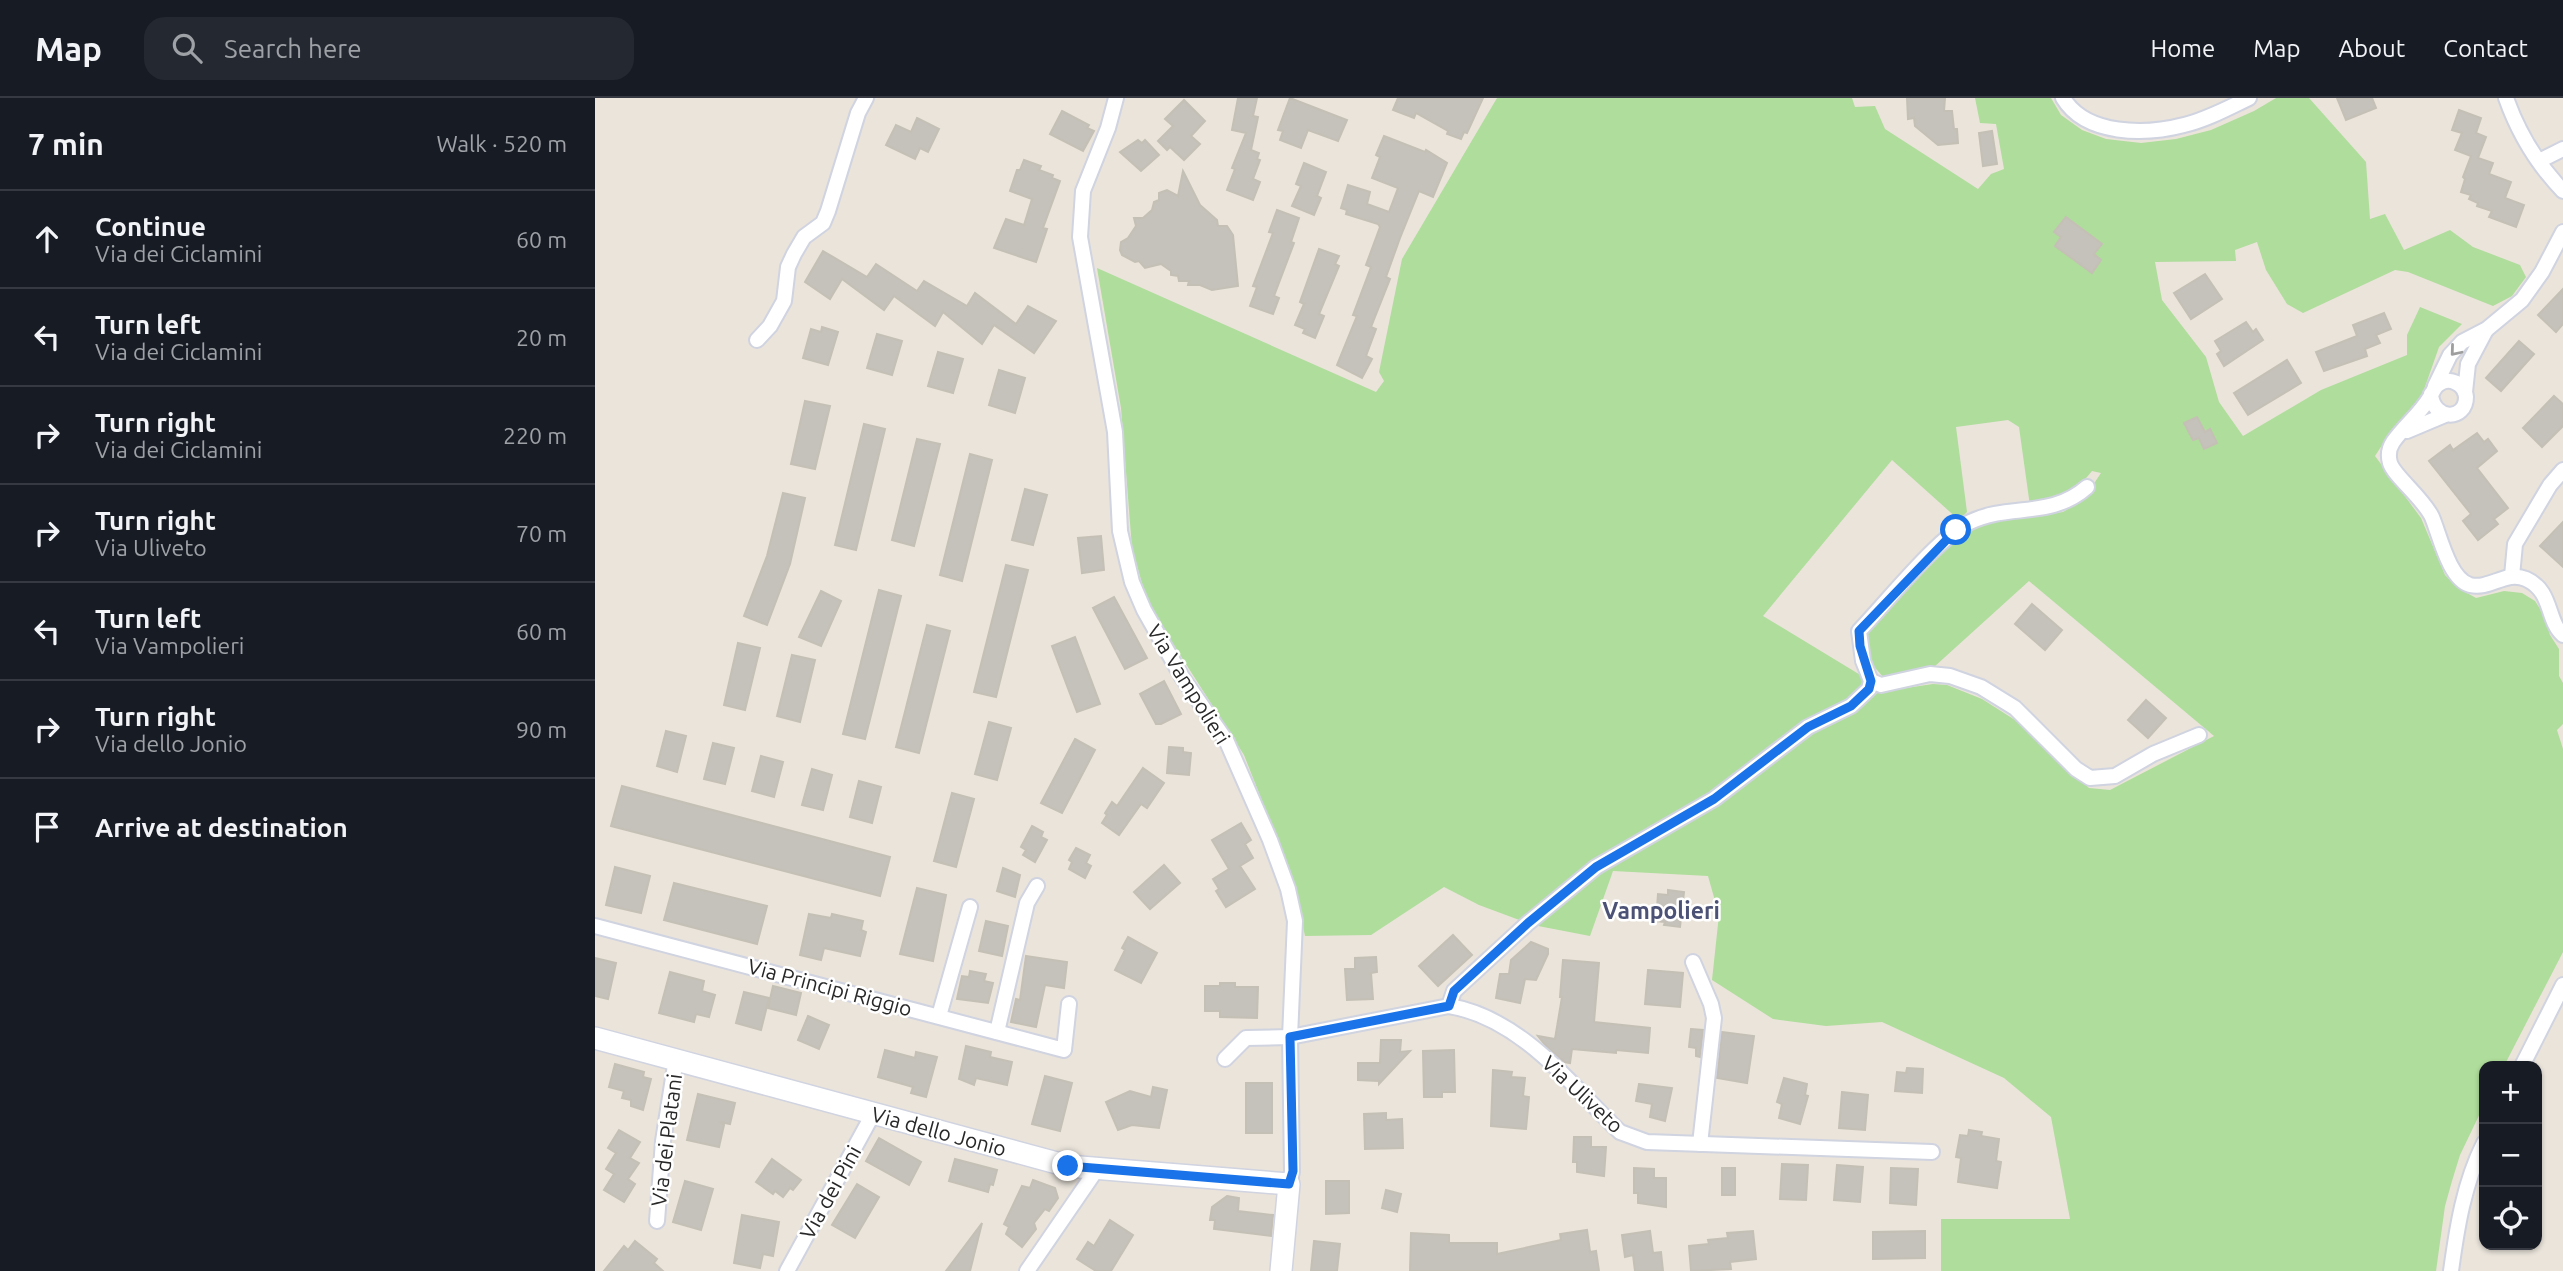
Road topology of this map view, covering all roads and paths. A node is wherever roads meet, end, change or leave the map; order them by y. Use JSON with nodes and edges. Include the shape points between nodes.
{"nodes":[{"id":1,"x":866,"y":98,"type":"edge"},
{"id":2,"x":1117,"y":98,"type":"edge"},
{"id":3,"x":2063,"y":98,"type":"edge"},
{"id":4,"x":2249,"y":98,"type":"edge"},
{"id":5,"x":2507,"y":98,"type":"edge"},
{"id":6,"x":2563,"y":149,"type":"edge"},
{"id":7,"x":2539,"y":161,"type":"junction"},
{"id":8,"x":2557,"y":179,"type":"edge"},
{"id":9,"x":2563,"y":191,"type":"edge"},
{"id":10,"x":2563,"y":232,"type":"edge"},
{"id":11,"x":2487,"y":329,"type":"junction"},
{"id":12,"x":757,"y":340,"type":"dead end"},
{"id":13,"x":2433,"y":390,"type":"junction"},
{"id":14,"x":2465,"y":392,"type":"junction"},
{"id":15,"x":2445,"y":415,"type":"junction"},
{"id":16,"x":2403,"y":433,"type":"junction"},
{"id":17,"x":2563,"y":471,"type":"edge"},
{"id":18,"x":2087,"y":487,"type":"dead end"},
{"id":19,"x":2512,"y":576,"type":"junction"},
{"id":20,"x":2563,"y":635,"type":"edge"},
{"id":21,"x":1871,"y":681,"type":"junction"},
{"id":22,"x":2199,"y":735,"type":"dead end"},
{"id":23,"x":1037,"y":886,"type":"dead end"},
{"id":24,"x":971,"y":907,"type":"dead end"},
{"id":25,"x":595,"y":926,"type":"edge"},
{"id":26,"x":1693,"y":962,"type":"dead end"},
{"id":27,"x":2563,"y":985,"type":"edge"},
{"id":28,"x":1069,"y":1004,"type":"dead end"},
{"id":29,"x":1449,"y":1006,"type":"junction"},
{"id":30,"x":939,"y":1016,"type":"junction"},
{"id":31,"x":997,"y":1032,"type":"junction"},
{"id":32,"x":1290,"y":1037,"type":"junction"},
{"id":33,"x":595,"y":1038,"type":"edge"},
{"id":34,"x":676,"y":1059,"type":"junction"},
{"id":35,"x":1225,"y":1059,"type":"dead end"},
{"id":36,"x":2525,"y":1061,"type":"edge"},
{"id":37,"x":873,"y":1114,"type":"junction"},
{"id":38,"x":1700,"y":1144,"type":"junction"},
{"id":39,"x":1932,"y":1152,"type":"dead end"},
{"id":40,"x":2479,"y":1153,"type":"edge"},
{"id":41,"x":1097,"y":1169,"type":"junction"},
{"id":42,"x":1289,"y":1184,"type":"junction"},
{"id":43,"x":656,"y":1221,"type":"dead end"},
{"id":44,"x":787,"y":1271,"type":"edge"},
{"id":45,"x":1027,"y":1271,"type":"edge"},
{"id":46,"x":1281,"y":1271,"type":"edge"},
{"id":47,"x":2451,"y":1271,"type":"edge"}],
"edges":[{"from":1,"to":12,"type":"street","via":[[823,223],[804,237],[794,254],[784,301]]},
{"from":2,"to":32,"type":"street","name":"Via Vampolieri","via":[[1083,191],[1080,237],[1115,432],[1120,531],[1144,610],[1227,742],[1288,889],[1295,921]]},
{"from":3,"to":4,"type":"street","via":[[2088,121],[2142,130],[2187,125]]},
{"from":5,"to":7,"type":"street","via":[[2514,121]]},
{"from":6,"to":7,"type":"street"},
{"from":7,"to":8,"type":"street"},
{"from":8,"to":9,"type":"street"},
{"from":10,"to":11,"type":"street","via":[[2522,300]]},
{"from":11,"to":13,"type":"street","one_way":true,"via":[[2462,342],[2450,355]]},
{"from":11,"to":14,"type":"street","via":[[2468,364]]},
{"from":13,"to":14,"type":"street","via":[[2452,380]]},
{"from":13,"to":15,"type":"street","via":[[2432,403]]},
{"from":13,"to":16,"type":"street"},
{"from":14,"to":15,"type":"street","via":[[2462,409]]},
{"from":15,"to":16,"type":"street"},
{"from":16,"to":19,"type":"street","via":[[2393,442],[2389,462],[2424,503],[2459,578],[2480,587]]},
{"from":17,"to":19,"type":"street","via":[[2515,544]]},
{"from":18,"to":21,"type":"street","via":[[2061,504],[1984,517],[1956,530],[1859,631]]},
{"from":19,"to":20,"type":"street","via":[[2539,588]]},
{"from":21,"to":22,"type":"street","via":[[1881,685],[1930,674],[1981,687],[2015,708],[2090,778],[2115,776]]},
{"from":21,"to":29,"type":"street","via":[[1851,706],[1808,727],[1714,799],[1596,867],[1454,991]]},
{"from":23,"to":31,"type":"street","via":[[1027,903]]},
{"from":24,"to":30,"type":"street"},
{"from":25,"to":30,"type":"street","name":"Via Principi Riggio"},
{"from":26,"to":38,"type":"street","via":[[1714,1018]]},
{"from":27,"to":36,"type":"street"},
{"from":28,"to":31,"type":"street","name":"Via Principi Riggio","via":[[1064,1050]]},
{"from":29,"to":32,"type":"street","name":"Via Uliveto"},
{"from":29,"to":38,"type":"street","name":"Via Uliveto","via":[[1495,1021],[1527,1042],[1620,1132],[1647,1142]]},
{"from":30,"to":31,"type":"street","name":"Via Principi Riggio"},
{"from":32,"to":35,"type":"street","name":"Via Uliveto","via":[[1246,1038]]},
{"from":32,"to":42,"type":"street","name":"Via Vampolieri","via":[[1293,1171]]},
{"from":33,"to":34,"type":"street","name":"Via dello Jonio"},
{"from":34,"to":37,"type":"street","name":"Via dello Jonio"},
{"from":34,"to":43,"type":"street","name":"Via dei Platani"},
{"from":37,"to":41,"type":"street","name":"Via dello Jonio","via":[[1068,1166]]},
{"from":37,"to":44,"type":"street","name":"Via dei Pini"},
{"from":38,"to":39,"type":"street","name":"Via Uliveto"},
{"from":40,"to":47,"type":"street","via":[[2461,1209]]},
{"from":41,"to":42,"type":"street","name":"Via dello Jonio"},
{"from":41,"to":45,"type":"street"},
{"from":42,"to":46,"type":"street","name":"Via Vampolieri"}]}
